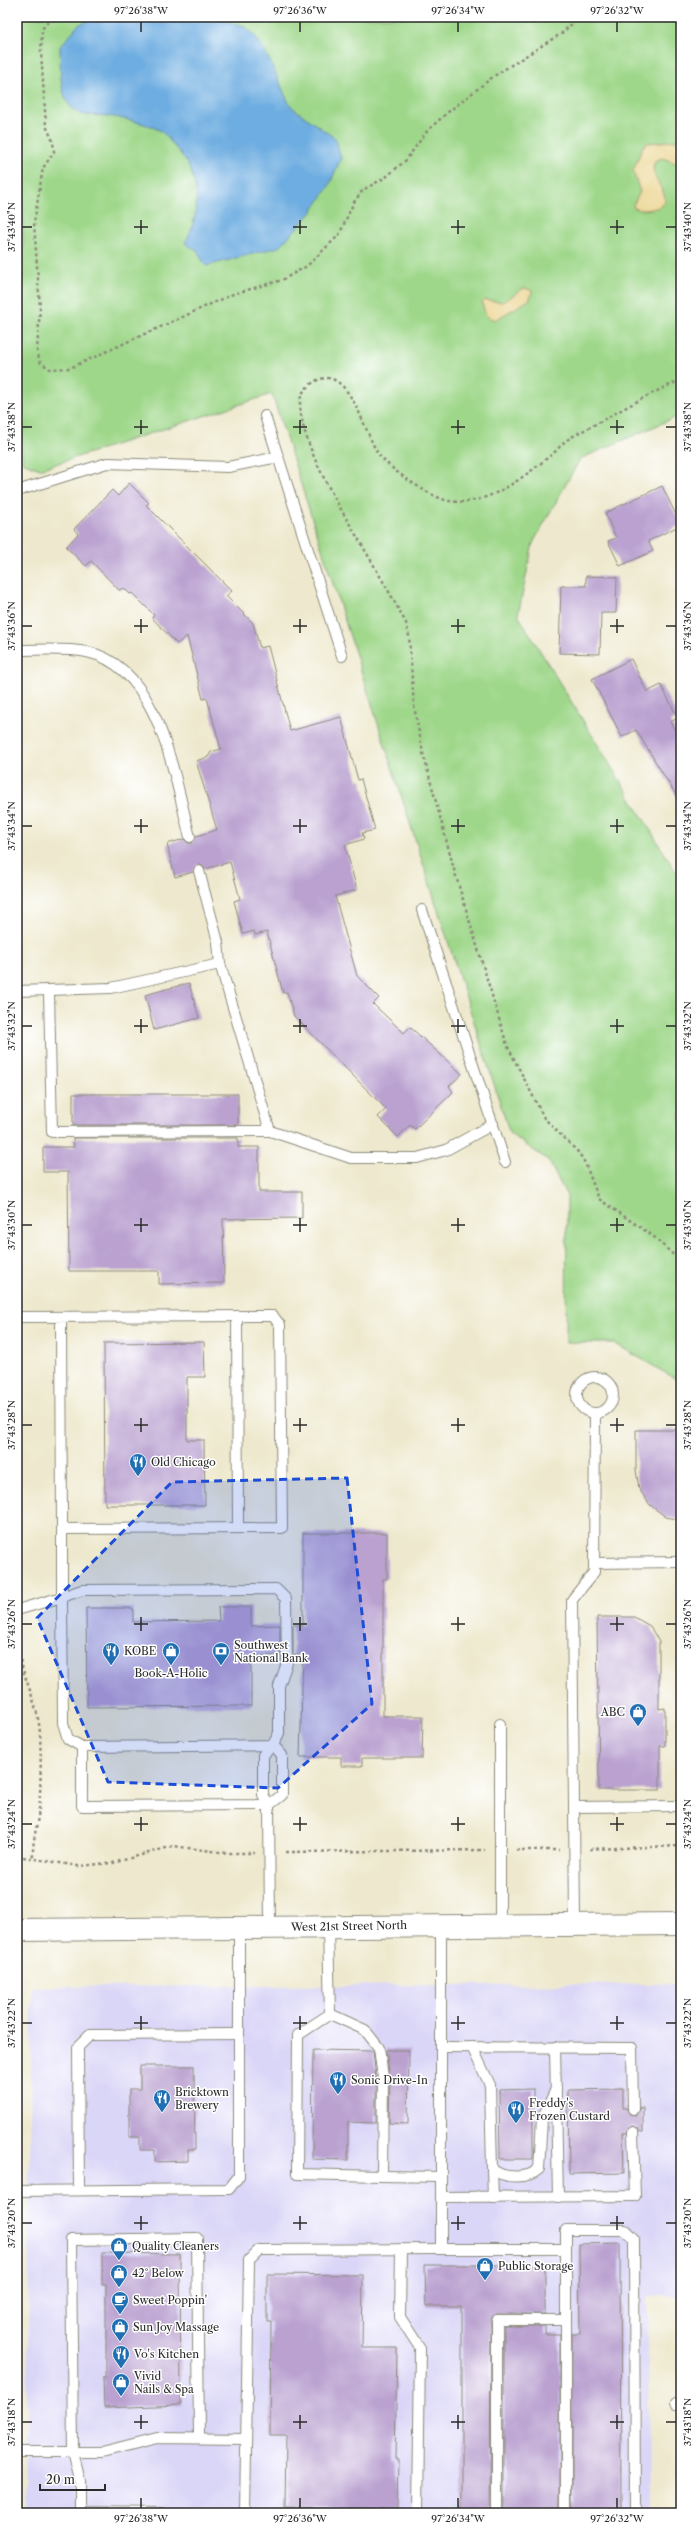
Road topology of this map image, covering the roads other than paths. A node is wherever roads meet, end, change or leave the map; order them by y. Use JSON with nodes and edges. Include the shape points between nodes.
{"nodes":[{"id":1,"x":265,"y":416,"type":"dead end"},
{"id":2,"x":278,"y":458,"type":"junction"},
{"id":3,"x":17,"y":490,"type":"edge"},
{"id":4,"x":17,"y":650,"type":"edge"},
{"id":5,"x":342,"y":656,"type":"dead end"},
{"id":6,"x":190,"y":838,"type":"dead end"},
{"id":7,"x":199,"y":871,"type":"dead end"},
{"id":8,"x":422,"y":910,"type":"dead end"},
{"id":9,"x":220,"y":964,"type":"junction"},
{"id":10,"x":17,"y":991,"type":"edge"},
{"id":11,"x":49,"y":992,"type":"junction"},
{"id":12,"x":493,"y":1124,"type":"junction"},
{"id":13,"x":270,"y":1131,"type":"junction"},
{"id":14,"x":505,"y":1162,"type":"dead end"},
{"id":15,"x":237,"y":1316,"type":"junction"},
{"id":16,"x":17,"y":1317,"type":"edge"},
{"id":17,"x":61,"y":1317,"type":"junction"},
{"id":18,"x":595,"y":1413,"type":"dead end"},
{"id":19,"x":238,"y":1528,"type":"junction"},
{"id":20,"x":62,"y":1529,"type":"junction"},
{"id":21,"x":681,"y":1562,"type":"edge"},
{"id":22,"x":594,"y":1563,"type":"junction"},
{"id":23,"x":62,"y":1597,"type":"junction"},
{"id":24,"x":17,"y":1610,"type":"edge"},
{"id":25,"x":500,"y":1724,"type":"dead end"},
{"id":26,"x":273,"y":1745,"type":"junction"},
{"id":27,"x":82,"y":1747,"type":"junction"},
{"id":28,"x":269,"y":1805,"type":"junction"},
{"id":29,"x":681,"y":1806,"type":"edge"},
{"id":30,"x":574,"y":1807,"type":"junction"},
{"id":31,"x":575,"y":1924,"type":"junction"},
{"id":32,"x":681,"y":1924,"type":"edge"},
{"id":33,"x":500,"y":1925,"type":"junction"},
{"id":34,"x":441,"y":1926,"type":"junction"},
{"id":35,"x":270,"y":1927,"type":"junction"},
{"id":36,"x":328,"y":1927,"type":"junction"},
{"id":37,"x":239,"y":1928,"type":"junction"},
{"id":38,"x":17,"y":1930,"type":"edge"},
{"id":39,"x":330,"y":2014,"type":"junction"},
{"id":40,"x":239,"y":2034,"type":"junction"},
{"id":41,"x":441,"y":2047,"type":"junction"},
{"id":42,"x":472,"y":2047,"type":"junction"},
{"id":43,"x":555,"y":2047,"type":"junction"},
{"id":44,"x":556,"y":2089,"type":"junction"},
{"id":45,"x":633,"y":2109,"type":"dead end"},
{"id":46,"x":633,"y":2132,"type":"dead end"},
{"id":47,"x":492,"y":2169,"type":"junction"},
{"id":48,"x":382,"y":2176,"type":"junction"},
{"id":49,"x":441,"y":2177,"type":"junction"},
{"id":50,"x":79,"y":2190,"type":"junction"},
{"id":51,"x":17,"y":2191,"type":"edge"},
{"id":52,"x":441,"y":2197,"type":"junction"},
{"id":53,"x":493,"y":2197,"type":"junction"},
{"id":54,"x":558,"y":2197,"type":"junction"},
{"id":55,"x":401,"y":2250,"type":"junction"},
{"id":56,"x":441,"y":2250,"type":"junction"},
{"id":57,"x":566,"y":2250,"type":"junction"},
{"id":58,"x":566,"y":2320,"type":"junction"},
{"id":59,"x":199,"y":2438,"type":"junction"},
{"id":60,"x":246,"y":2439,"type":"junction"},
{"id":61,"x":17,"y":2452,"type":"edge"},
{"id":62,"x":73,"y":2452,"type":"junction"},
{"id":63,"x":80,"y":2513,"type":"edge"},
{"id":64,"x":160,"y":2513,"type":"edge"},
{"id":65,"x":246,"y":2513,"type":"edge"},
{"id":66,"x":418,"y":2513,"type":"edge"},
{"id":67,"x":497,"y":2513,"type":"edge"},
{"id":68,"x":566,"y":2513,"type":"edge"},
{"id":69,"x":635,"y":2513,"type":"edge"}],
"edges":[{"from":1,"to":2,"type":"lane"},
{"from":2,"to":3,"type":"lane","via":[[228,467],[107,463]]},
{"from":2,"to":5,"type":"lane"},
{"from":4,"to":6,"type":"lane","via":[[88,652],[119,667],[142,691],[160,726]]},
{"from":7,"to":9,"type":"lane","via":[[218,942]]},
{"from":8,"to":12,"type":"lane"},
{"from":9,"to":11,"type":"lane","via":[[111,988]]},
{"from":9,"to":13,"type":"lane"},
{"from":10,"to":11,"type":"lane"},
{"from":11,"to":13,"type":"lane","via":[[52,1132]]},
{"from":12,"to":13,"type":"lane","via":[[446,1150],[417,1158],[351,1158]]},
{"from":12,"to":14,"type":"lane"},
{"from":15,"to":17,"type":"lane"},
{"from":15,"to":19,"type":"lane"},
{"from":15,"to":19,"type":"lane","via":[[273,1316],[280,1325],[282,1528]]},
{"from":16,"to":17,"type":"lane"},
{"from":17,"to":20,"type":"lane"},
{"from":18,"to":22,"type":"lane"},
{"from":19,"to":20,"type":"lane"},
{"from":20,"to":23,"type":"lane"},
{"from":21,"to":22,"type":"lane"},
{"from":22,"to":30,"type":"lane","via":[[594,1572],[572,1600]]},
{"from":23,"to":24,"type":"lane"},
{"from":23,"to":26,"type":"lane","via":[[82,1590],[276,1589],[286,1599],[287,1663],[279,1686],[279,1733]]},
{"from":23,"to":27,"type":"lane","via":[[63,1723],[68,1739]]},
{"from":25,"to":33,"type":"lane"},
{"from":26,"to":27,"type":"lane"},
{"from":26,"to":28,"type":"lane","via":[[263,1754],[263,1796]]},
{"from":26,"to":28,"type":"lane","via":[[282,1754],[282,1795]]},
{"from":27,"to":28,"type":"lane","via":[[82,1806]]},
{"from":28,"to":35,"type":"lane"},
{"from":29,"to":30,"type":"lane"},
{"from":30,"to":31,"type":"lane"},
{"from":31,"to":32,"type":"main road","name":"West 21st Street North"},
{"from":31,"to":33,"type":"main road","name":"West 21st Street North"},
{"from":33,"to":34,"type":"main road","name":"West 21st Street North"},
{"from":34,"to":36,"type":"main road","name":"West 21st Street North"},
{"from":34,"to":41,"type":"lane"},
{"from":35,"to":36,"type":"main road","name":"West 21st Street North"},
{"from":35,"to":37,"type":"main road","name":"West 21st Street North"},
{"from":36,"to":39,"type":"lane"},
{"from":37,"to":38,"type":"main road","name":"West 21st Street North"},
{"from":37,"to":40,"type":"lane"},
{"from":39,"to":48,"type":"lane","via":[[365,2030],[378,2048],[382,2078]]},
{"from":39,"to":48,"type":"lane","via":[[298,2035],[297,2174]]},
{"from":40,"to":50,"type":"lane","via":[[239,2176],[229,2189]]},
{"from":40,"to":50,"type":"lane","via":[[90,2035],[78,2047]]},
{"from":41,"to":42,"type":"lane"},
{"from":41,"to":49,"type":"lane"},
{"from":42,"to":43,"type":"lane"},
{"from":42,"to":47,"type":"lane","via":[[490,2085]]},
{"from":43,"to":44,"type":"lane"},
{"from":43,"to":45,"type":"lane","via":[[632,2048]]},
{"from":44,"to":47,"type":"lane","via":[[542,2119],[539,2169],[532,2175],[511,2176],[499,2175]]},
{"from":44,"to":54,"type":"lane"},
{"from":46,"to":54,"type":"lane","via":[[635,2196]]},
{"from":47,"to":53,"type":"lane"},
{"from":48,"to":49,"type":"lane"},
{"from":49,"to":52,"type":"lane"},
{"from":50,"to":51,"type":"lane"},
{"from":52,"to":53,"type":"lane"},
{"from":52,"to":56,"type":"lane"},
{"from":53,"to":54,"type":"lane"},
{"from":55,"to":56,"type":"lane"},
{"from":55,"to":60,"type":"lane","via":[[259,2250],[249,2260]]},
{"from":55,"to":66,"type":"lane","via":[[400,2317],[420,2348]]},
{"from":56,"to":57,"type":"lane"},
{"from":57,"to":58,"type":"lane"},
{"from":57,"to":69,"type":"lane","via":[[566,2230],[625,2230],[634,2239]]},
{"from":58,"to":67,"type":"lane","via":[[497,2320]]},
{"from":58,"to":68,"type":"lane"},
{"from":59,"to":60,"type":"lane"},
{"from":59,"to":62,"type":"lane","via":[[157,2438],[102,2452]]},
{"from":59,"to":62,"type":"lane","via":[[197,2238],[71,2240]]},
{"from":60,"to":65,"type":"lane"},
{"from":61,"to":62,"type":"lane"},
{"from":62,"to":63,"type":"lane","via":[[80,2480]]},
{"from":63,"to":64,"type":"lane"}]}
